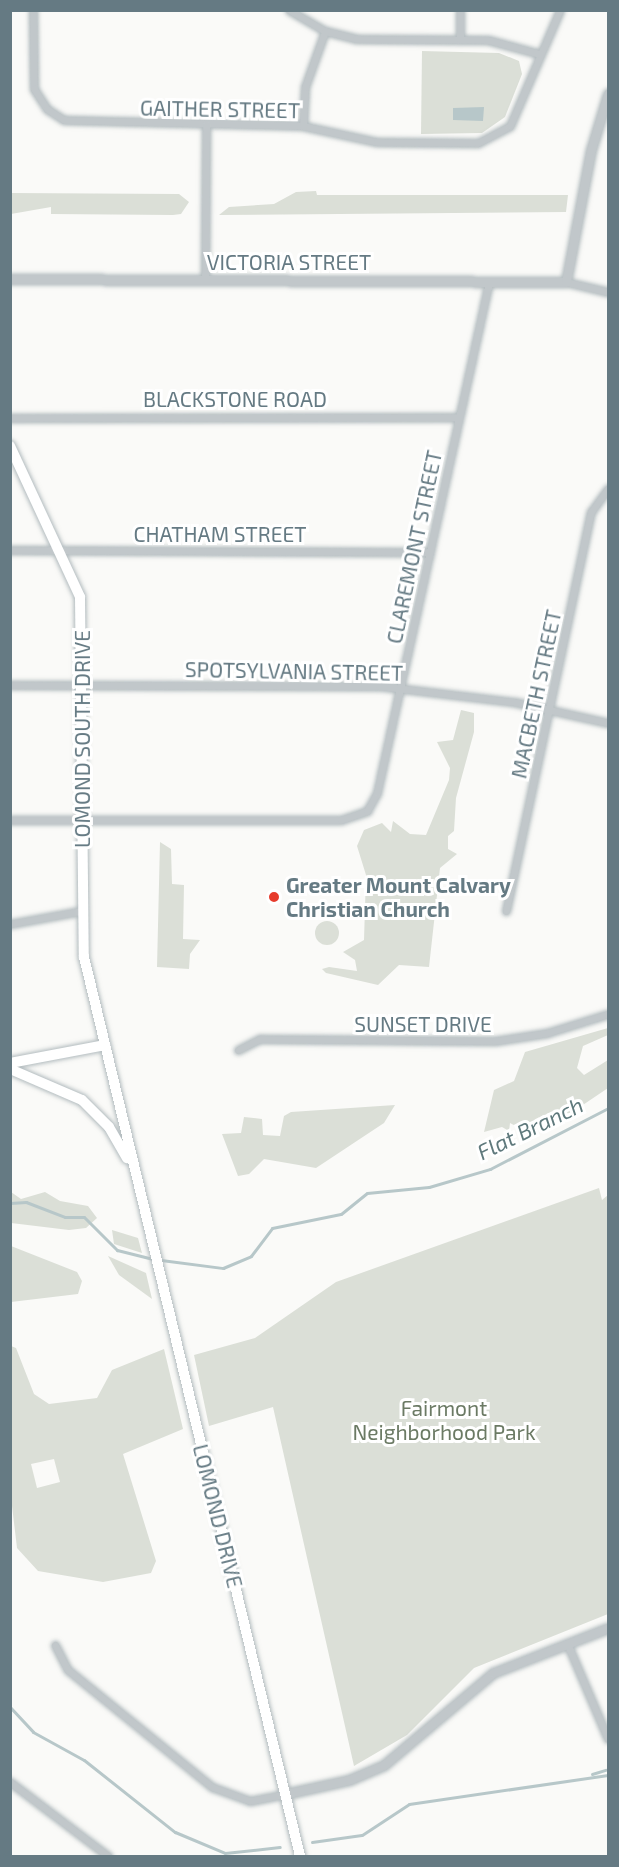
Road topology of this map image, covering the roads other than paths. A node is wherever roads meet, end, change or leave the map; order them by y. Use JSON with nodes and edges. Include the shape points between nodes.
{"nodes":[{"id":1,"x":33,"y":10,"type":"edge"},
{"id":2,"x":289,"y":10,"type":"edge"},
{"id":3,"x":460,"y":10,"type":"edge"},
{"id":4,"x":560,"y":10,"type":"edge"},
{"id":5,"x":325,"y":31,"type":"junction"},
{"id":6,"x":460,"y":40,"type":"junction"},
{"id":7,"x":540,"y":54,"type":"junction"},
{"id":8,"x":609,"y":94,"type":"edge"},
{"id":9,"x":206,"y":124,"type":"junction"},
{"id":10,"x":303,"y":126,"type":"junction"},
{"id":11,"x":10,"y":279,"type":"edge"},
{"id":12,"x":205,"y":280,"type":"junction"},
{"id":13,"x":489,"y":282,"type":"junction"},
{"id":14,"x":566,"y":282,"type":"junction"},
{"id":15,"x":609,"y":292,"type":"edge"},
{"id":16,"x":459,"y":417,"type":"junction"},
{"id":17,"x":10,"y":418,"type":"edge"},
{"id":18,"x":10,"y":446,"type":"edge"},
{"id":19,"x":609,"y":489,"type":"edge"},
{"id":20,"x":10,"y":550,"type":"edge"},
{"id":21,"x":60,"y":550,"type":"junction"},
{"id":22,"x":430,"y":552,"type":"junction"},
{"id":23,"x":10,"y":685,"type":"edge"},
{"id":24,"x":82,"y":685,"type":"junction"},
{"id":25,"x":400,"y":687,"type":"junction"},
{"id":26,"x":549,"y":710,"type":"junction"},
{"id":27,"x":609,"y":723,"type":"edge"},
{"id":28,"x":10,"y":820,"type":"edge"},
{"id":29,"x":82,"y":820,"type":"junction"},
{"id":30,"x":81,"y":911,"type":"junction"},
{"id":31,"x":506,"y":911,"type":"dead end"},
{"id":32,"x":10,"y":924,"type":"edge"},
{"id":33,"x":609,"y":1014,"type":"edge"},
{"id":34,"x":105,"y":1045,"type":"junction"},
{"id":35,"x":238,"y":1050,"type":"dead end"},
{"id":36,"x":10,"y":1063,"type":"edge"},
{"id":37,"x":10,"y":1069,"type":"edge"},
{"id":38,"x":136,"y":1175,"type":"junction"},
{"id":39,"x":609,"y":1628,"type":"edge"},
{"id":40,"x":567,"y":1643,"type":"junction"},
{"id":41,"x":55,"y":1645,"type":"dead end"},
{"id":42,"x":609,"y":1739,"type":"edge"},
{"id":43,"x":10,"y":1782,"type":"edge"},
{"id":44,"x":285,"y":1794,"type":"junction"},
{"id":45,"x":108,"y":1857,"type":"edge"},
{"id":46,"x":300,"y":1857,"type":"edge"}],
"edges":[{"from":1,"to":9,"type":"street","name":"GAITHER STREET","via":[[32,82],[51,113],[77,122]]},
{"from":2,"to":5,"type":"street"},
{"from":3,"to":6,"type":"street"},
{"from":4,"to":7,"type":"street","name":"GAITHER STREET"},
{"from":5,"to":6,"type":"street","via":[[381,42]]},
{"from":5,"to":10,"type":"street","via":[[305,87]]},
{"from":6,"to":7,"type":"street","via":[[509,43]]},
{"from":7,"to":10,"type":"street","name":"GAITHER STREET","via":[[515,118],[488,142],[377,142]]},
{"from":8,"to":14,"type":"street","via":[[593,140]]},
{"from":9,"to":10,"type":"street","name":"GAITHER STREET"},
{"from":9,"to":12,"type":"street"},
{"from":11,"to":12,"type":"street","name":"VICTORIA STREET"},
{"from":12,"to":13,"type":"street","name":"VICTORIA STREET"},
{"from":13,"to":14,"type":"street","name":"VICTORIA STREET"},
{"from":13,"to":16,"type":"street","name":"CLAREMONT STREET"},
{"from":14,"to":15,"type":"street"},
{"from":16,"to":17,"type":"street","name":"BLACKSTONE ROAD"},
{"from":16,"to":22,"type":"street","name":"CLAREMONT STREET"},
{"from":18,"to":21,"type":"main road","name":"LOMOND SOUTH DRIVE"},
{"from":19,"to":26,"type":"street","name":"MACBETH STREET","via":[[591,512]]},
{"from":20,"to":21,"type":"street","name":"CHATHAM STREET"},
{"from":21,"to":22,"type":"street","name":"CHATHAM STREET"},
{"from":21,"to":24,"type":"main road","name":"LOMOND SOUTH DRIVE","via":[[80,597]]},
{"from":22,"to":25,"type":"street","name":"CLAREMONT STREET"},
{"from":23,"to":24,"type":"street","name":"SPOTSYLVANIA STREET"},
{"from":24,"to":25,"type":"street","name":"SPOTSYLVANIA STREET"},
{"from":24,"to":29,"type":"main road","name":"LOMOND SOUTH DRIVE"},
{"from":25,"to":26,"type":"street","name":"SPOTSYLVANIA STREET"},
{"from":25,"to":29,"type":"street","name":"CLAREMONT STREET","via":[[377,793],[363,814],[341,820]]},
{"from":26,"to":27,"type":"street","name":"SPOTSYLVANIA STREET"},
{"from":26,"to":31,"type":"street","name":"MACBETH STREET"},
{"from":28,"to":29,"type":"street"},
{"from":29,"to":30,"type":"main road","name":"LOMOND SOUTH DRIVE"},
{"from":30,"to":32,"type":"street"},
{"from":30,"to":34,"type":"main road","name":"LOMOND SOUTH DRIVE","via":[[85,963]]},
{"from":33,"to":35,"type":"street","name":"SUNSET DRIVE","via":[[547,1033],[495,1041],[260,1039]]},
{"from":34,"to":36,"type":"main road"},
{"from":34,"to":38,"type":"main road","name":"LOMOND DRIVE"},
{"from":37,"to":38,"type":"main road","name":"LOMOND DRIVE","via":[[45,1080],[90,1107]]},
{"from":38,"to":44,"type":"main road","name":"LOMOND DRIVE"},
{"from":39,"to":40,"type":"street"},
{"from":40,"to":42,"type":"street"},
{"from":40,"to":44,"type":"street","via":[[475,1685],[418,1741],[384,1765],[349,1780]]},
{"from":41,"to":44,"type":"street","via":[[68,1670],[212,1787],[250,1800]]},
{"from":43,"to":45,"type":"street"},
{"from":44,"to":46,"type":"main road","name":"LOMOND DRIVE"}]}
